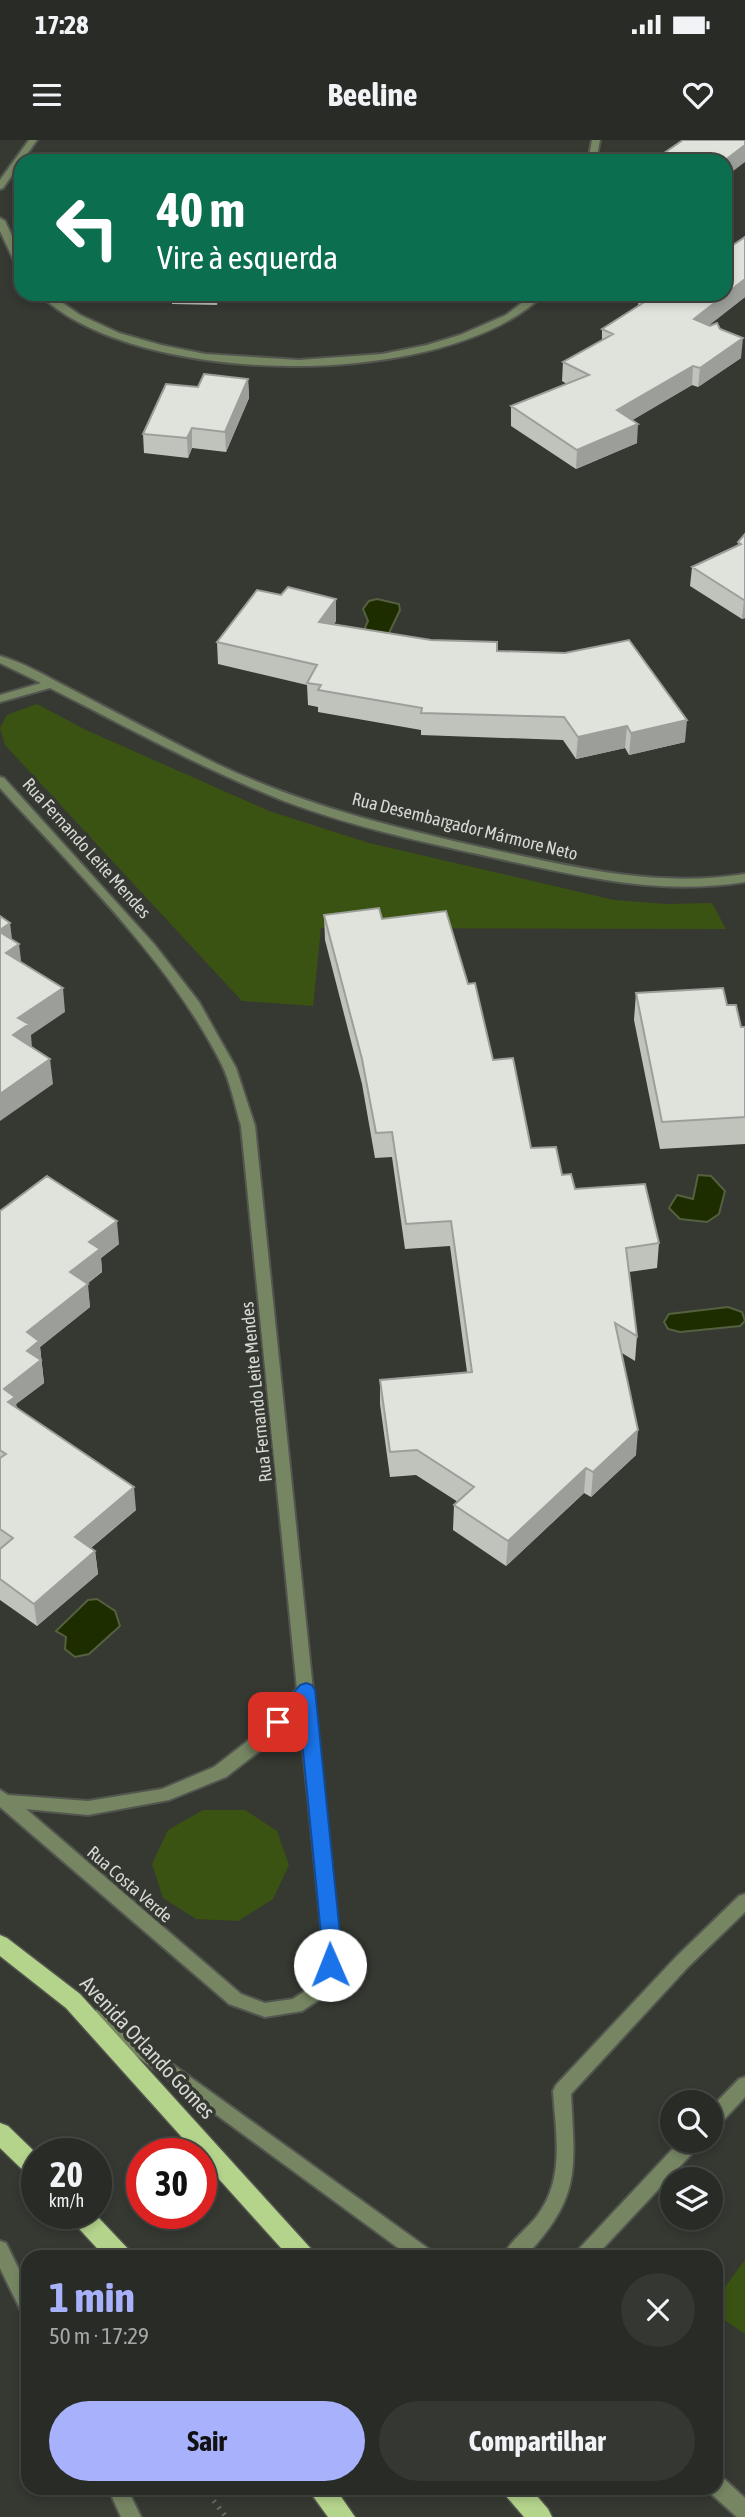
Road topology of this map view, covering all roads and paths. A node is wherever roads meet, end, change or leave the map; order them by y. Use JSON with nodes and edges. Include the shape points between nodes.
{"nodes":[{"id":1,"x":14,"y":166,"type":"edge"},
{"id":2,"x":0,"y":186,"type":"edge"},
{"id":3,"x":0,"y":221,"type":"edge"},
{"id":4,"x":14,"y":250,"type":"edge"},
{"id":5,"x":53,"y":301,"type":"edge"},
{"id":6,"x":530,"y":301,"type":"edge"},
{"id":7,"x":0,"y":659,"type":"edge"},
{"id":8,"x":53,"y":683,"type":"junction"},
{"id":9,"x":0,"y":699,"type":"edge"},
{"id":10,"x":0,"y":780,"type":"edge"},
{"id":11,"x":745,"y":878,"type":"edge"},
{"id":12,"x":306,"y":1690,"type":"junction"},
{"id":13,"x":3,"y":1799,"type":"edge"},
{"id":14,"x":745,"y":1900,"type":"edge"},
{"id":15,"x":0,"y":1944,"type":"edge"},
{"id":16,"x":235,"y":1999,"type":"joint"},
{"id":17,"x":73,"y":2001,"type":"junction"},
{"id":18,"x":745,"y":2085,"type":"edge"},
{"id":19,"x":723,"y":2108,"type":"edge"},
{"id":20,"x":0,"y":2133,"type":"edge"},
{"id":21,"x":21,"y":2153,"type":"edge"},
{"id":22,"x":681,"y":2153,"type":"edge"},
{"id":23,"x":94,"y":2229,"type":"edge"},
{"id":24,"x":0,"y":2249,"type":"edge"},
{"id":25,"x":114,"y":2250,"type":"edge"},
{"id":26,"x":298,"y":2250,"type":"edge"},
{"id":27,"x":416,"y":2250,"type":"edge"},
{"id":28,"x":518,"y":2250,"type":"edge"},
{"id":29,"x":590,"y":2250,"type":"edge"},
{"id":30,"x":21,"y":2292,"type":"edge"},
{"id":31,"x":723,"y":2491,"type":"edge"},
{"id":32,"x":120,"y":2495,"type":"edge"},
{"id":33,"x":209,"y":2495,"type":"edge"},
{"id":34,"x":325,"y":2495,"type":"edge"},
{"id":35,"x":520,"y":2495,"type":"edge"},
{"id":36,"x":745,"y":2511,"type":"edge"},
{"id":37,"x":131,"y":2517,"type":"edge"},
{"id":38,"x":226,"y":2517,"type":"edge"},
{"id":39,"x":343,"y":2517,"type":"edge"},
{"id":40,"x":540,"y":2517,"type":"edge"}],
"edges":[{"from":1,"to":2,"type":"street"},
{"from":3,"to":4,"type":"street"},
{"from":5,"to":6,"type":"street","via":[[125,338],[246,362],[313,363],[384,357],[452,340],[510,316]]},
{"from":7,"to":8,"type":"street","name":"Rua Desembargador Mármore Neto"},
{"from":8,"to":9,"type":"street"},
{"from":8,"to":11,"type":"street","name":"Rua Desembargador Mármore Neto","via":[[230,773],[291,799],[401,832],[615,879],[723,883]]},
{"from":10,"to":12,"type":"street","name":"Rua Fernando Leite Mendes","via":[[150,947],[195,1005],[230,1068],[248,1126]]},
{"from":12,"to":13,"type":"street","via":[[264,1738],[220,1772],[163,1795],[88,1808]]},
{"from":12,"to":16,"type":"street","name":"Rua Fernando Leite Mendes","via":[[330,1965],[320,1990],[296,2006],[265,2010]]},
{"from":13,"to":16,"type":"street","name":"Rua Costa Verde"},
{"from":14,"to":28,"type":"street","via":[[562,2091],[564,2177],[553,2207]]},
{"from":15,"to":17,"type":"main road","name":"Avenida Orlando Gomes"},
{"from":17,"to":26,"type":"main road","name":"Avenida Orlando Gomes"},
{"from":17,"to":27,"type":"street"},
{"from":18,"to":19,"type":"street"},
{"from":20,"to":21,"type":"main road"},
{"from":22,"to":29,"type":"street"},
{"from":23,"to":25,"type":"main road"},
{"from":24,"to":30,"type":"street"},
{"from":31,"to":36,"type":"street"},
{"from":32,"to":37,"type":"street"},
{"from":33,"to":38,"type":"path"},
{"from":34,"to":39,"type":"main road"},
{"from":35,"to":40,"type":"main road"}]}
